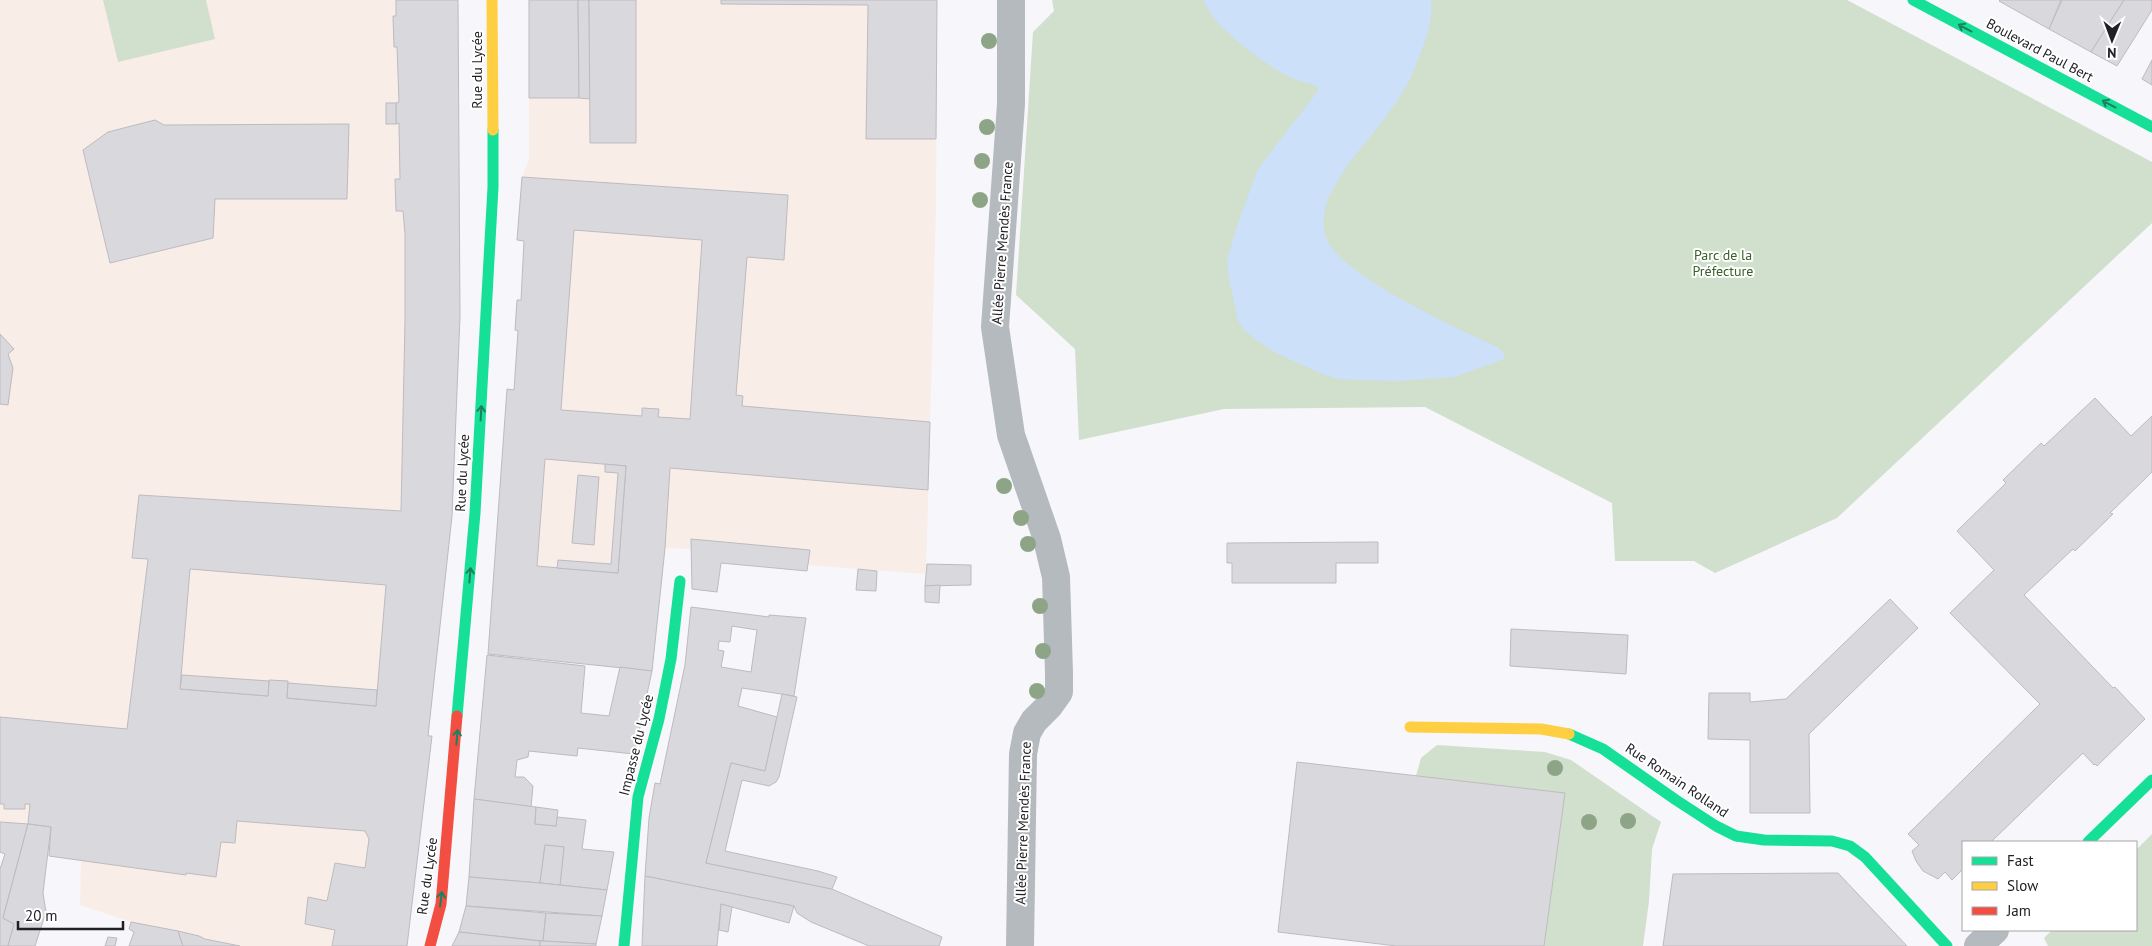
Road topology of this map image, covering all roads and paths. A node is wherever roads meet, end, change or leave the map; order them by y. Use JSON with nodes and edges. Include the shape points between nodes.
{"nodes":[{"id":1,"x":492,"y":0,"type":"edge"},
{"id":2,"x":1011,"y":0,"type":"edge"},
{"id":3,"x":1913,"y":0,"type":"edge"},
{"id":4,"x":2152,"y":126,"type":"edge"},
{"id":5,"x":680,"y":581,"type":"dead end"},
{"id":6,"x":1410,"y":727,"type":"dead end"},
{"id":7,"x":2152,"y":780,"type":"edge"},
{"id":8,"x":2089,"y":841,"type":"edge"},
{"id":9,"x":1994,"y":931,"type":"edge"},
{"id":10,"x":1018,"y":945,"type":"edge"},
{"id":11,"x":430,"y":946,"type":"edge"},
{"id":12,"x":624,"y":946,"type":"edge"},
{"id":13,"x":1947,"y":946,"type":"edge"},
{"id":14,"x":1978,"y":946,"type":"edge"}],
"edges":[{"from":11,"to":1,"type":"street","name":"Rue du Lycée","one_way":true,"via":[[441,904],[475,513],[493,187]]},
{"from":2,"to":10,"type":"street","name":"Allée Pierre Mendès France","via":[[1011,104],[995,327],[1011,435],[1047,539],[1056,577],[1059,673],[1059,692],[1027,733],[1023,754]]},
{"from":4,"to":3,"type":"street","name":"Boulevard Paul Bert","one_way":true},
{"from":5,"to":12,"type":"street","name":"Impasse du Lycée","via":[[671,659],[638,797]]},
{"from":6,"to":13,"type":"street","name":"Rue Romain Rolland","via":[[1541,729],[1566,733],[1603,749],[1684,806],[1736,836],[1764,840],[1832,841],[1850,846],[1865,857]]},
{"from":7,"to":8,"type":"street"},
{"from":9,"to":14,"type":"street"}]}
